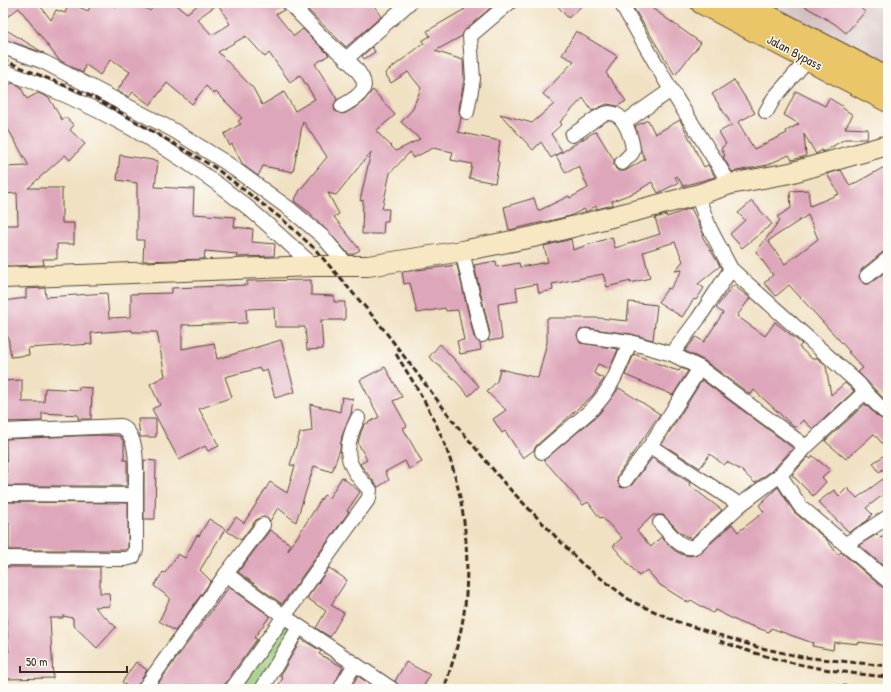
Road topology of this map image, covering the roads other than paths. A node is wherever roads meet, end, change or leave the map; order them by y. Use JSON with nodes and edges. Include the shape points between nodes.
{"nodes":[{"id":1,"x":289,"y":3,"type":"edge"},
{"id":2,"x":409,"y":3,"type":"edge"},
{"id":3,"x":509,"y":3,"type":"edge"},
{"id":4,"x":621,"y":3,"type":"edge"},
{"id":5,"x":702,"y":3,"type":"edge"},
{"id":6,"x":743,"y":3,"type":"edge"},
{"id":7,"x":3,"y":47,"type":"edge"},
{"id":8,"x":808,"y":58,"type":"junction"},
{"id":9,"x":346,"y":59,"type":"junction"},
{"id":10,"x":3,"y":71,"type":"edge"},
{"id":11,"x":888,"y":79,"type":"edge"},
{"id":12,"x":671,"y":90,"type":"junction"},
{"id":13,"x":888,"y":101,"type":"edge"},
{"id":14,"x":342,"y":106,"type":"dead end"},
{"id":15,"x":467,"y":112,"type":"dead end"},
{"id":16,"x":766,"y":112,"type":"dead end"},
{"id":17,"x":625,"y":122,"type":"junction"},
{"id":18,"x":572,"y":135,"type":"dead end"},
{"id":19,"x":888,"y":145,"type":"edge"},
{"id":20,"x":622,"y":162,"type":"dead end"},
{"id":21,"x":730,"y":184,"type":"junction"},
{"id":22,"x":698,"y":195,"type":"junction"},
{"id":23,"x":462,"y":251,"type":"junction"},
{"id":24,"x":888,"y":258,"type":"edge"},
{"id":25,"x":314,"y":266,"type":"junction"},
{"id":26,"x":349,"y":267,"type":"junction"},
{"id":27,"x":731,"y":269,"type":"junction"},
{"id":28,"x":868,"y":276,"type":"dead end"},
{"id":29,"x":3,"y":278,"type":"edge"},
{"id":30,"x":482,"y":335,"type":"dead end"},
{"id":31,"x":585,"y":336,"type":"dead end"},
{"id":32,"x":630,"y":342,"type":"junction"},
{"id":33,"x":672,"y":354,"type":"junction"},
{"id":34,"x":700,"y":368,"type":"junction"},
{"id":35,"x":865,"y":392,"type":"junction"},
{"id":36,"x":884,"y":411,"type":"dead end"},
{"id":37,"x":358,"y":418,"type":"dead end"},
{"id":38,"x":3,"y":431,"type":"edge"},
{"id":39,"x":650,"y":446,"type":"junction"},
{"id":40,"x":806,"y":447,"type":"junction"},
{"id":41,"x":542,"y":452,"type":"dead end"},
{"id":42,"x":780,"y":475,"type":"junction"},
{"id":43,"x":625,"y":480,"type":"dead end"},
{"id":44,"x":3,"y":494,"type":"edge"},
{"id":45,"x":136,"y":494,"type":"junction"},
{"id":46,"x":740,"y":505,"type":"junction"},
{"id":47,"x":888,"y":517,"type":"edge"},
{"id":48,"x":660,"y":523,"type":"dead end"},
{"id":49,"x":263,"y":524,"type":"dead end"},
{"id":50,"x":846,"y":544,"type":"junction"},
{"id":51,"x":3,"y":558,"type":"edge"},
{"id":52,"x":226,"y":574,"type":"junction"},
{"id":53,"x":888,"y":581,"type":"edge"},
{"id":54,"x":285,"y":617,"type":"junction"},
{"id":55,"x":299,"y":627,"type":"junction"},
{"id":56,"x":355,"y":664,"type":"junction"},
{"id":57,"x":144,"y":689,"type":"edge"},
{"id":58,"x":232,"y":689,"type":"edge"},
{"id":59,"x":262,"y":689,"type":"edge"},
{"id":60,"x":340,"y":689,"type":"edge"},
{"id":61,"x":392,"y":689,"type":"edge"}],
"edges":[{"from":1,"to":9,"type":"street"},
{"from":2,"to":9,"type":"street"},
{"from":3,"to":15,"type":"street","via":[[470,36],[474,79]]},
{"from":4,"to":12,"type":"street"},
{"from":5,"to":8,"type":"highway","name":"Jalan Bypass"},
{"from":6,"to":11,"type":"highway","name":"Jalan Bypass"},
{"from":7,"to":26,"type":"street","via":[[44,62],[173,130],[225,162],[323,237]]},
{"from":8,"to":13,"type":"highway","name":"Jalan Bypass"},
{"from":8,"to":16,"type":"street","via":[[774,98]]},
{"from":9,"to":14,"type":"street","via":[[364,84],[360,94]]},
{"from":10,"to":25,"type":"street","via":[[37,82],[106,115],[185,161],[246,206]]},
{"from":12,"to":17,"type":"street"},
{"from":12,"to":21,"type":"street"},
{"from":17,"to":18,"type":"street","via":[[616,115],[604,114]]},
{"from":17,"to":20,"type":"street","via":[[633,149]]},
{"from":19,"to":21,"type":"main road","via":[[790,173]]},
{"from":21,"to":22,"type":"main road"},
{"from":22,"to":23,"type":"main road","via":[[533,237]]},
{"from":22,"to":27,"type":"street","via":[[710,229]]},
{"from":23,"to":26,"type":"main road"},
{"from":23,"to":30,"type":"street"},
{"from":24,"to":28,"type":"street"},
{"from":25,"to":26,"type":"main road"},
{"from":25,"to":29,"type":"main road"},
{"from":27,"to":33,"type":"street"},
{"from":27,"to":35,"type":"street","via":[[854,379]]},
{"from":31,"to":32,"type":"street"},
{"from":32,"to":33,"type":"street"},
{"from":32,"to":41,"type":"street","via":[[618,372],[597,403]]},
{"from":33,"to":34,"type":"street"},
{"from":34,"to":39,"type":"street"},
{"from":34,"to":40,"type":"street"},
{"from":35,"to":36,"type":"street"},
{"from":35,"to":40,"type":"street"},
{"from":37,"to":54,"type":"street","via":[[349,436],[347,448],[355,472],[370,490],[369,498]]},
{"from":38,"to":45,"type":"street","via":[[121,426],[127,429],[135,446]]},
{"from":39,"to":43,"type":"street"},
{"from":39,"to":46,"type":"street"},
{"from":40,"to":42,"type":"street"},
{"from":42,"to":46,"type":"street"},
{"from":42,"to":50,"type":"street","via":[[800,506]]},
{"from":44,"to":45,"type":"street"},
{"from":45,"to":51,"type":"street","via":[[136,550],[132,557]]},
{"from":46,"to":48,"type":"street","via":[[694,547],[683,546]]},
{"from":47,"to":50,"type":"street"},
{"from":49,"to":52,"type":"street"},
{"from":50,"to":53,"type":"street"},
{"from":52,"to":54,"type":"street"},
{"from":52,"to":57,"type":"street"},
{"from":54,"to":55,"type":"street"},
{"from":54,"to":58,"type":"street"},
{"from":55,"to":56,"type":"street"},
{"from":55,"to":59,"type":"street"},
{"from":56,"to":60,"type":"street"},
{"from":56,"to":61,"type":"street"}]}
